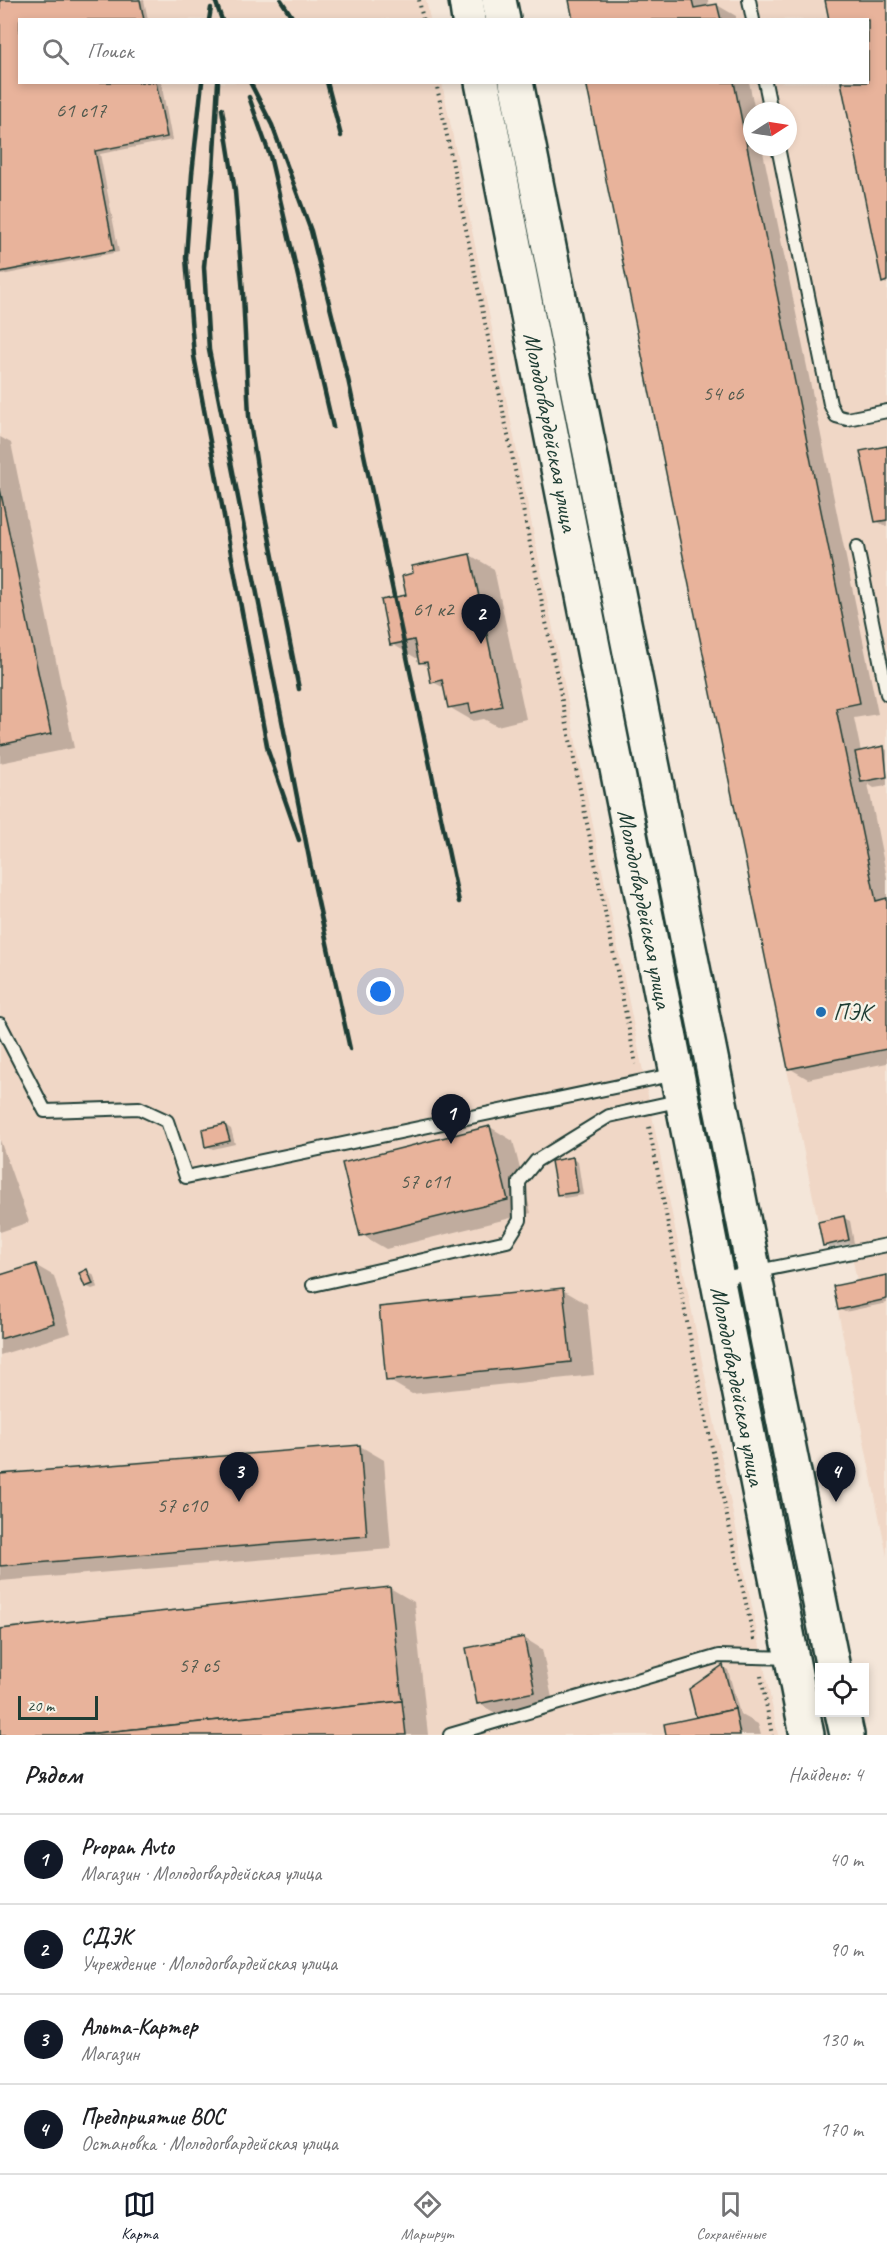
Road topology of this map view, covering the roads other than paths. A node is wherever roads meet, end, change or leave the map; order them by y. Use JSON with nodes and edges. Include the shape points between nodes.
{"nodes":[{"id":1,"x":466,"y":0,"type":"edge"},
{"id":2,"x":499,"y":0,"type":"edge"},
{"id":3,"x":749,"y":0,"type":"edge"},
{"id":4,"x":470,"y":18,"type":"edge"},
{"id":5,"x":503,"y":18,"type":"edge"},
{"id":6,"x":753,"y":18,"type":"edge"},
{"id":7,"x":482,"y":84,"type":"edge"},
{"id":8,"x":516,"y":84,"type":"edge"},
{"id":9,"x":765,"y":84,"type":"edge"},
{"id":10,"x":769,"y":102,"type":"edge"},
{"id":11,"x":780,"y":156,"type":"edge"},
{"id":12,"x":887,"y":411,"type":"edge"},
{"id":13,"x":857,"y":547,"type":"dead end"},
{"id":14,"x":887,"y":694,"type":"edge"},
{"id":15,"x":0,"y":1024,"type":"edge"},
{"id":16,"x":680,"y":1087,"type":"junction"},
{"id":17,"x":887,"y":1245,"type":"edge"},
{"id":18,"x":754,"y":1272,"type":"junction"},
{"id":19,"x":717,"y":1279,"type":"junction"},
{"id":20,"x":313,"y":1285,"type":"dead end"},
{"id":21,"x":791,"y":1658,"type":"junction"},
{"id":22,"x":831,"y":1663,"type":"edge"},
{"id":23,"x":843,"y":1717,"type":"edge"},
{"id":24,"x":450,"y":1735,"type":"edge"},
{"id":25,"x":807,"y":1735,"type":"edge"},
{"id":26,"x":847,"y":1735,"type":"edge"}],
"edges":[{"from":1,"to":4,"type":"main road"},
{"from":2,"to":5,"type":"main road"},
{"from":3,"to":6,"type":"lane"},
{"from":7,"to":16,"type":"main road","name":"Молодогвардейская улица"},
{"from":8,"to":18,"type":"main road","name":"Молодогвардейская улица"},
{"from":9,"to":10,"type":"lane"},
{"from":11,"to":12,"type":"lane","via":[[830,404],[836,416],[847,419]]},
{"from":13,"to":14,"type":"lane"},
{"from":15,"to":16,"type":"lane","via":[[45,1111],[139,1108],[167,1121],[186,1177],[639,1083]]},
{"from":16,"to":19,"type":"main road","name":"Молодогвардейская улица"},
{"from":16,"to":20,"type":"lane","via":[[645,1108],[609,1116],[536,1161],[519,1182],[520,1220],[507,1241]]},
{"from":17,"to":18,"type":"lane"},
{"from":18,"to":19,"type":"lane"},
{"from":18,"to":22,"type":"main road","name":"Молодогвардейская улица"},
{"from":19,"to":21,"type":"main road","name":"Молодогвардейская улица"},
{"from":21,"to":24,"type":"lane","via":[[719,1656]]},
{"from":21,"to":25,"type":"main road","name":"Молодогвардейская улица"},
{"from":23,"to":26,"type":"main road"}]}
